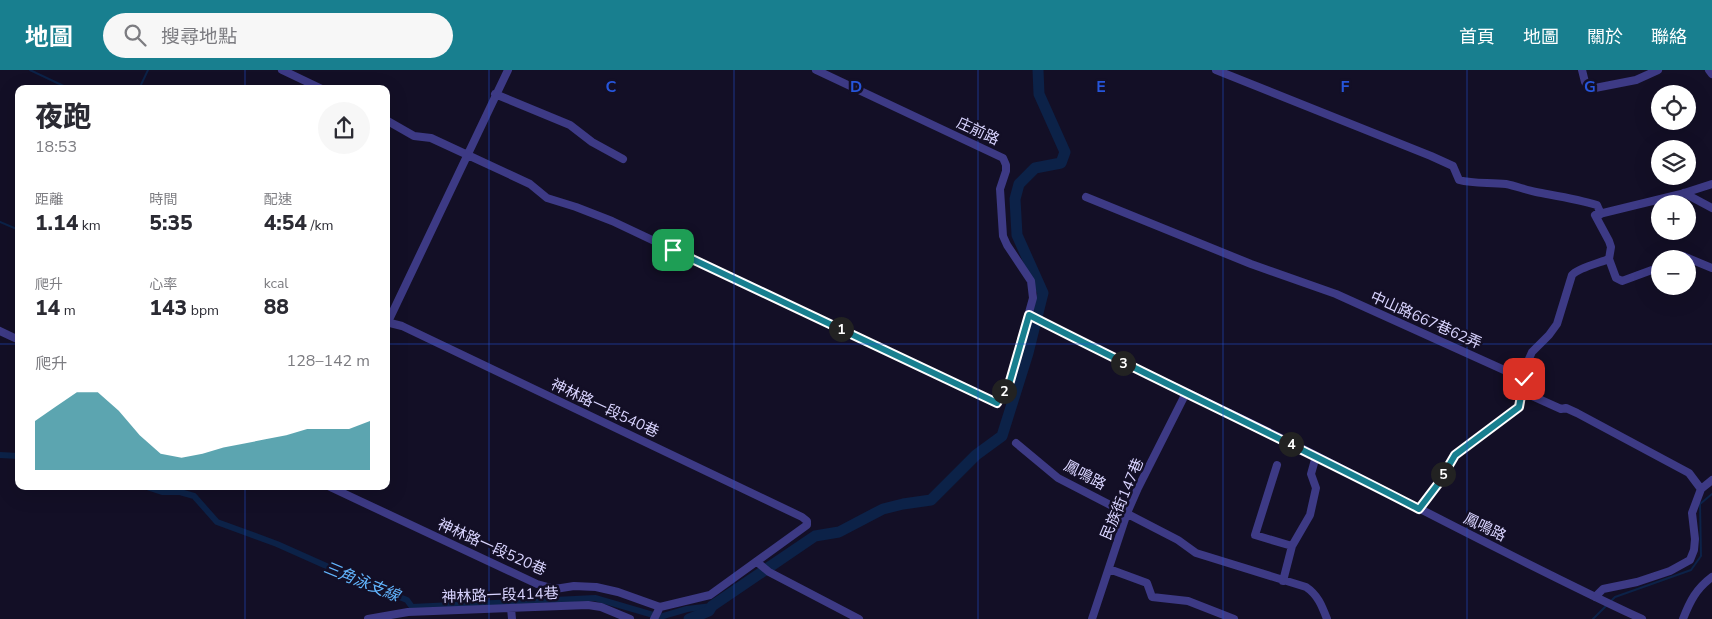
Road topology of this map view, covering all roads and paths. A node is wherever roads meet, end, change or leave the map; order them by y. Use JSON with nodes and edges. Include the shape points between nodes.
{"nodes":[{"id":1,"x":282,"y":70,"type":"edge"},
{"id":2,"x":508,"y":70,"type":"edge"},
{"id":3,"x":816,"y":70,"type":"edge"},
{"id":4,"x":1216,"y":70,"type":"edge"},
{"id":5,"x":1582,"y":70,"type":"edge"},
{"id":6,"x":1658,"y":70,"type":"edge"},
{"id":7,"x":1710,"y":70,"type":"edge"},
{"id":8,"x":1712,"y":74,"type":"edge"},
{"id":9,"x":314,"y":85,"type":"edge"},
{"id":10,"x":495,"y":94,"type":"junction"},
{"id":11,"x":390,"y":122,"type":"edge"},
{"id":12,"x":467,"y":155,"type":"junction"},
{"id":13,"x":623,"y":159,"type":"dead end"},
{"id":14,"x":1712,"y":184,"type":"edge"},
{"id":15,"x":1684,"y":193,"type":"junction"},
{"id":16,"x":1086,"y":197,"type":"dead end"},
{"id":17,"x":1712,"y":208,"type":"edge"},
{"id":18,"x":1598,"y":215,"type":"junction"},
{"id":19,"x":1609,"y":259,"type":"junction"},
{"id":20,"x":1696,"y":261,"type":"edge"},
{"id":21,"x":1712,"y":268,"type":"edge"},
{"id":22,"x":1651,"y":270,"type":"edge"},
{"id":23,"x":1029,"y":315,"type":"junction"},
{"id":24,"x":390,"y":317,"type":"edge"},
{"id":25,"x":390,"y":324,"type":"edge"},
{"id":26,"x":0,"y":331,"type":"edge"},
{"id":27,"x":15,"y":338,"type":"edge"},
{"id":28,"x":1524,"y":379,"type":"junction"},
{"id":29,"x":1523,"y":392,"type":"junction"},
{"id":30,"x":1186,"y":393,"type":"junction"},
{"id":31,"x":1016,"y":443,"type":"dead end"},
{"id":32,"x":1316,"y":456,"type":"junction"},
{"id":33,"x":1277,"y":465,"type":"dead end"},
{"id":34,"x":1712,"y":480,"type":"edge"},
{"id":35,"x":1701,"y":489,"type":"junction"},
{"id":36,"x":337,"y":490,"type":"edge"},
{"id":37,"x":1419,"y":509,"type":"junction"},
{"id":38,"x":1127,"y":513,"type":"junction"},
{"id":39,"x":1292,"y":546,"type":"junction"},
{"id":40,"x":757,"y":562,"type":"junction"},
{"id":41,"x":1109,"y":569,"type":"junction"},
{"id":42,"x":1712,"y":577,"type":"edge"},
{"id":43,"x":1283,"y":581,"type":"junction"},
{"id":44,"x":1595,"y":597,"type":"junction"},
{"id":45,"x":660,"y":607,"type":"junction"},
{"id":46,"x":511,"y":608,"type":"junction"},
{"id":47,"x":368,"y":619,"type":"edge"},
{"id":48,"x":512,"y":619,"type":"edge"},
{"id":49,"x":630,"y":619,"type":"edge"},
{"id":50,"x":654,"y":619,"type":"edge"},
{"id":51,"x":859,"y":619,"type":"edge"},
{"id":52,"x":1092,"y":619,"type":"edge"},
{"id":53,"x":1234,"y":619,"type":"edge"},
{"id":54,"x":1326,"y":619,"type":"edge"},
{"id":55,"x":1642,"y":619,"type":"edge"},
{"id":56,"x":1683,"y":619,"type":"edge"}],
"edges":[{"from":1,"to":9,"type":"street"},
{"from":2,"to":10,"type":"street"},
{"from":3,"to":23,"type":"street","name":"庄前路","via":[[1003,158],[1006,165],[1000,189],[1003,236],[1031,281],[1033,298]]},
{"from":4,"to":18,"type":"street","via":[[1431,156],[1453,166],[1459,180],[1493,182],[1575,198],[1597,205]]},
{"from":5,"to":6,"type":"street","via":[[1589,87],[1595,88],[1636,80]]},
{"from":7,"to":8,"type":"street"},
{"from":10,"to":12,"type":"street"},
{"from":10,"to":13,"type":"street","via":[[570,125]]},
{"from":11,"to":12,"type":"street","via":[[414,136],[431,138]]},
{"from":12,"to":23,"type":"street","via":[[530,184],[547,198],[612,221],[997,403],[1010,381]]},
{"from":12,"to":24,"type":"street"},
{"from":14,"to":15,"type":"street"},
{"from":15,"to":17,"type":"street"},
{"from":15,"to":18,"type":"street"},
{"from":16,"to":28,"type":"street","name":"中山路667巷62弄","via":[[1251,264],[1336,294]]},
{"from":18,"to":19,"type":"street","via":[[1611,248]]},
{"from":19,"to":22,"type":"street","via":[[1613,274],[1622,281]]},
{"from":19,"to":28,"type":"street","via":[[1576,270],[1572,275],[1557,324],[1532,352]]},
{"from":20,"to":21,"type":"street"},
{"from":23,"to":30,"type":"street","name":"鳳鳴路"},
{"from":25,"to":40,"type":"street","name":"神林路一段540巷","via":[[402,326],[807,521],[807,525]]},
{"from":26,"to":27,"type":"street"},
{"from":28,"to":29,"type":"street"},
{"from":29,"to":35,"type":"street","via":[[1561,409],[1566,408],[1689,473]]},
{"from":29,"to":37,"type":"street","via":[[1519,407],[1455,455]]},
{"from":30,"to":32,"type":"street","name":"鳳鳴路"},
{"from":30,"to":38,"type":"street","name":"民族街147巷"},
{"from":31,"to":38,"type":"street","name":"鳳鳴路","via":[[1058,478]]},
{"from":32,"to":37,"type":"street","name":"鳳鳴路"},
{"from":32,"to":39,"type":"street","via":[[1311,474],[1316,488],[1310,514]]},
{"from":33,"to":39,"type":"street","via":[[1255,535]]},
{"from":34,"to":35,"type":"street"},
{"from":35,"to":44,"type":"street","via":[[1692,513],[1695,539],[1690,560],[1662,574],[1603,589]]},
{"from":36,"to":45,"type":"street","name":"神林路一段520巷","via":[[537,584],[555,590],[574,586],[596,587]]},
{"from":37,"to":44,"type":"street","name":"鳳鳴路"},
{"from":38,"to":41,"type":"street","name":"民族街147巷"},
{"from":38,"to":43,"type":"street","name":"鳳鳴路","via":[[1196,553]]},
{"from":39,"to":43,"type":"street"},
{"from":40,"to":45,"type":"street","via":[[710,595]]},
{"from":40,"to":51,"type":"street","via":[[769,572]]},
{"from":41,"to":52,"type":"street","name":"民族街147巷"},
{"from":41,"to":53,"type":"street","via":[[1147,583],[1152,597],[1188,601]]},
{"from":42,"to":56,"type":"street","via":[[1691,598]]},
{"from":43,"to":54,"type":"street","name":"鳳鳴路","via":[[1313,592]]},
{"from":44,"to":55,"type":"street","name":"鳳鳴路"},
{"from":45,"to":50,"type":"street"},
{"from":46,"to":47,"type":"street","name":"神林路一段414巷","via":[[408,612]]},
{"from":46,"to":48,"type":"street"},
{"from":46,"to":49,"type":"street","name":"神林路一段414巷","via":[[588,605]]}]}
